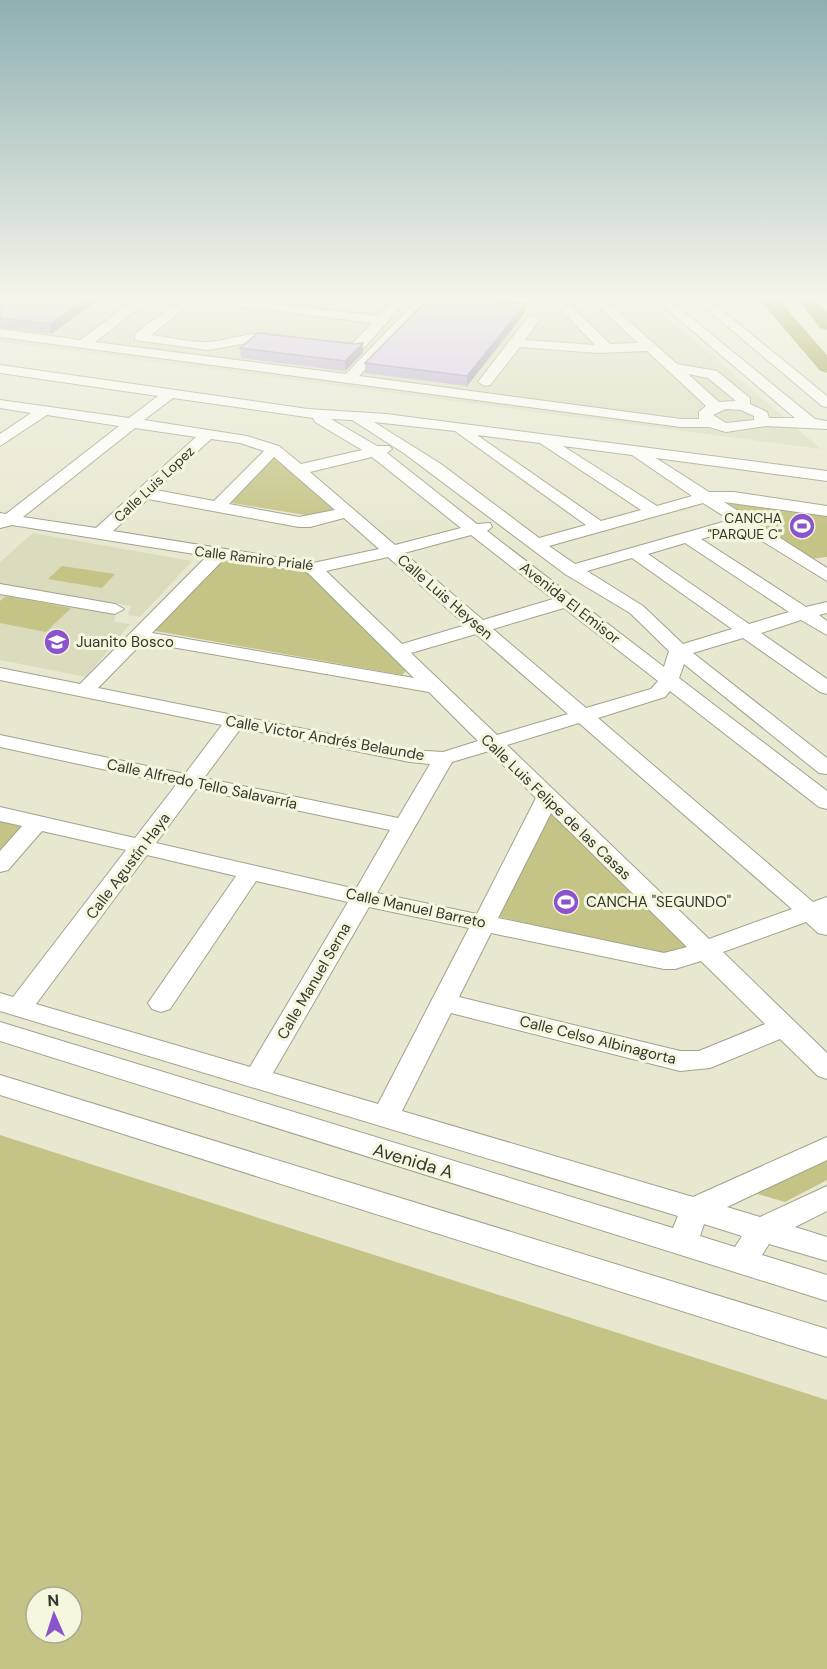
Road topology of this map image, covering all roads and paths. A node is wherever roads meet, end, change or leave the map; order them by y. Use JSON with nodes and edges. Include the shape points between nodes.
{"nodes":[{"id":1,"x":55,"y":377,"type":"edge"},
{"id":2,"x":333,"y":377,"type":"edge"},
{"id":3,"x":489,"y":377,"type":"edge"},
{"id":4,"x":684,"y":377,"type":"edge"},
{"id":5,"x":716,"y":377,"type":"edge"},
{"id":6,"x":755,"y":377,"type":"edge"},
{"id":7,"x":798,"y":377,"type":"edge"},
{"id":8,"x":802,"y":377,"type":"edge"},
{"id":9,"x":349,"y":379,"type":"joint"},
{"id":10,"x":485,"y":382,"type":"dead end"},
{"id":11,"x":145,"y":390,"type":"junction"},
{"id":12,"x":169,"y":393,"type":"junction"},
{"id":13,"x":824,"y":398,"type":"edge"},
{"id":14,"x":784,"y":401,"type":"junction"},
{"id":15,"x":0,"y":404,"type":"edge"},
{"id":16,"x":716,"y":406,"type":"junction"},
{"id":17,"x":742,"y":406,"type":"junction"},
{"id":18,"x":43,"y":411,"type":"junction"},
{"id":19,"x":308,"y":413,"type":"junction"},
{"id":20,"x":355,"y":417,"type":"junction"},
{"id":21,"x":108,"y":420,"type":"junction"},
{"id":22,"x":129,"y":423,"type":"junction"},
{"id":23,"x":713,"y":423,"type":"junction"},
{"id":24,"x":761,"y":423,"type":"junction"},
{"id":25,"x":810,"y":423,"type":"junction"},
{"id":26,"x":827,"y":425,"type":"edge"},
{"id":27,"x":461,"y":430,"type":"junction"},
{"id":28,"x":478,"y":430,"type":"junction"},
{"id":29,"x":208,"y":434,"type":"junction"},
{"id":30,"x":90,"y":435,"type":"dead end"},
{"id":31,"x":542,"y":439,"type":"junction"},
{"id":32,"x":0,"y":441,"type":"edge"},
{"id":33,"x":403,"y":444,"type":"junction"},
{"id":34,"x":274,"y":449,"type":"junction"},
{"id":35,"x":72,"y":450,"type":"dead end"},
{"id":36,"x":633,"y":450,"type":"junction"},
{"id":37,"x":378,"y":451,"type":"junction"},
{"id":38,"x":298,"y":470,"type":"junction"},
{"id":39,"x":827,"y":476,"type":"edge"},
{"id":40,"x":144,"y":493,"type":"junction"},
{"id":41,"x":706,"y":497,"type":"junction"},
{"id":42,"x":217,"y":507,"type":"junction"},
{"id":43,"x":654,"y":511,"type":"junction"},
{"id":44,"x":827,"y":511,"type":"edge"},
{"id":45,"x":347,"y":512,"type":"junction"},
{"id":46,"x":2,"y":518,"type":"edge"},
{"id":47,"x":504,"y":521,"type":"junction"},
{"id":48,"x":743,"y":522,"type":"junction"},
{"id":49,"x":598,"y":526,"type":"junction"},
{"id":50,"x":476,"y":529,"type":"junction"},
{"id":51,"x":99,"y":534,"type":"junction"},
{"id":52,"x":687,"y":537,"type":"junction"},
{"id":53,"x":536,"y":544,"type":"junction"},
{"id":54,"x":392,"y":550,"type":"junction"},
{"id":55,"x":634,"y":552,"type":"junction"},
{"id":56,"x":218,"y":555,"type":"junction"},
{"id":57,"x":827,"y":562,"type":"edge"},
{"id":58,"x":809,"y":564,"type":"junction"},
{"id":59,"x":313,"y":568,"type":"junction"},
{"id":60,"x":571,"y":570,"type":"junction"},
{"id":61,"x":827,"y":576,"type":"edge"},
{"id":62,"x":0,"y":589,"type":"edge"},
{"id":63,"x":567,"y":601,"type":"junction"},
{"id":64,"x":827,"y":607,"type":"edge"},
{"id":65,"x":115,"y":609,"type":"dead end"},
{"id":66,"x":804,"y":614,"type":"junction"},
{"id":67,"x":481,"y":628,"type":"junction"},
{"id":68,"x":827,"y":629,"type":"edge"},
{"id":69,"x":747,"y":632,"type":"junction"},
{"id":70,"x":139,"y":636,"type":"junction"},
{"id":71,"x":397,"y":651,"type":"junction"},
{"id":72,"x":679,"y":651,"type":"junction"},
{"id":73,"x":0,"y":674,"type":"edge"},
{"id":74,"x":669,"y":680,"type":"junction"},
{"id":75,"x":433,"y":687,"type":"junction"},
{"id":76,"x":827,"y":688,"type":"edge"},
{"id":77,"x":83,"y":692,"type":"junction"},
{"id":78,"x":583,"y":715,"type":"junction"},
{"id":79,"x":235,"y":722,"type":"junction"},
{"id":80,"x":0,"y":741,"type":"edge"},
{"id":81,"x":491,"y":744,"type":"junction"},
{"id":82,"x":444,"y":758,"type":"junction"},
{"id":83,"x":827,"y":768,"type":"edge"},
{"id":84,"x":190,"y":782,"type":"junction"},
{"id":85,"x":547,"y":799,"type":"junction"},
{"id":86,"x":827,"y":802,"type":"edge"},
{"id":87,"x":0,"y":814,"type":"edge"},
{"id":88,"x":37,"y":823,"type":"junction"},
{"id":89,"x":403,"y":826,"type":"junction"},
{"id":90,"x":143,"y":846,"type":"junction"},
{"id":91,"x":0,"y":865,"type":"edge"},
{"id":92,"x":251,"y":871,"type":"junction"},
{"id":93,"x":363,"y":898,"type":"junction"},
{"id":94,"x":821,"y":915,"type":"edge"},
{"id":95,"x":484,"y":922,"type":"junction"},
{"id":96,"x":704,"y":951,"type":"junction"},
{"id":97,"x":445,"y":1002,"type":"junction"},
{"id":98,"x":161,"y":1003,"type":"dead end"},
{"id":99,"x":10,"y":1005,"type":"edge"},
{"id":100,"x":783,"y":1027,"type":"junction"},
{"id":101,"x":0,"y":1031,"type":"edge"},
{"id":102,"x":827,"y":1069,"type":"edge"},
{"id":103,"x":256,"y":1079,"type":"junction"},
{"id":104,"x":0,"y":1085,"type":"edge"},
{"id":105,"x":385,"y":1117,"type":"junction"},
{"id":106,"x":827,"y":1148,"type":"edge"},
{"id":107,"x":827,"y":1198,"type":"edge"},
{"id":108,"x":695,"y":1209,"type":"junction"},
{"id":109,"x":762,"y":1229,"type":"junction"},
{"id":110,"x":682,"y":1245,"type":"junction"},
{"id":111,"x":827,"y":1249,"type":"edge"},
{"id":112,"x":741,"y":1262,"type":"junction"},
{"id":113,"x":827,"y":1288,"type":"edge"},
{"id":114,"x":827,"y":1343,"type":"edge"}],
"edges":[{"from":1,"to":11,"type":"street","name":"Avenida El Emisor"},
{"from":2,"to":9,"type":"street"},
{"from":3,"to":10,"type":"street"},
{"from":4,"to":16,"type":"street"},
{"from":5,"to":17,"type":"street","via":[[746,402]]},
{"from":6,"to":14,"type":"street"},
{"from":7,"to":13,"type":"street"},
{"from":8,"to":13,"type":"street"},
{"from":9,"to":23,"type":"street","via":[[681,423]]},
{"from":11,"to":12,"type":"street","name":"Avenida El Emisor"},
{"from":11,"to":21,"type":"street"},
{"from":12,"to":19,"type":"street","name":"Avenida El Emisor"},
{"from":12,"to":22,"type":"street"},
{"from":13,"to":14,"type":"street"},
{"from":14,"to":17,"type":"street"},
{"from":14,"to":25,"type":"street"},
{"from":15,"to":18,"type":"street","name":"Calle Luis Heysen"},
{"from":16,"to":17,"type":"street"},
{"from":16,"to":23,"type":"street","via":[[705,416]]},
{"from":17,"to":24,"type":"street","via":[[762,415]]},
{"from":18,"to":21,"type":"street","name":"Calle Luis Heysen"},
{"from":18,"to":32,"type":"street"},
{"from":19,"to":20,"type":"street","name":"Avenida El Emisor"},
{"from":19,"to":37,"type":"street","name":"Avenida El Emisor"},
{"from":20,"to":28,"type":"street"},
{"from":20,"to":33,"type":"street","name":"Avenida El Emisor"},
{"from":21,"to":22,"type":"street","name":"Calle Luis Heysen"},
{"from":21,"to":30,"type":"street"},
{"from":22,"to":29,"type":"street","name":"Calle Luis Heysen"},
{"from":22,"to":46,"type":"street"},
{"from":23,"to":24,"type":"street","via":[[740,428]]},
{"from":24,"to":25,"type":"street"},
{"from":25,"to":26,"type":"street"},
{"from":27,"to":28,"type":"street"},
{"from":27,"to":33,"type":"street"},
{"from":27,"to":49,"type":"street"},
{"from":28,"to":31,"type":"street"},
{"from":29,"to":34,"type":"street","name":"Calle Luis Heysen"},
{"from":29,"to":40,"type":"street","name":"Calle Luis Lopez"},
{"from":31,"to":36,"type":"street"},
{"from":31,"to":43,"type":"street"},
{"from":33,"to":37,"type":"street"},
{"from":33,"to":47,"type":"street","name":"Avenida El Emisor"},
{"from":34,"to":38,"type":"street","name":"Calle Luis Heysen"},
{"from":34,"to":42,"type":"street"},
{"from":35,"to":46,"type":"street"},
{"from":36,"to":39,"type":"street"},
{"from":36,"to":41,"type":"street"},
{"from":37,"to":38,"type":"street"},
{"from":37,"to":50,"type":"street","name":"Avenida El Emisor"},
{"from":38,"to":45,"type":"street","name":"Calle Luis Heysen"},
{"from":40,"to":42,"type":"street"},
{"from":40,"to":51,"type":"street","name":"Calle Luis Lopez"},
{"from":41,"to":43,"type":"street"},
{"from":41,"to":44,"type":"street","via":[[734,497]]},
{"from":41,"to":48,"type":"street"},
{"from":42,"to":45,"type":"street","via":[[310,522]]},
{"from":43,"to":49,"type":"street"},
{"from":45,"to":54,"type":"street","name":"Calle Luis Heysen"},
{"from":46,"to":51,"type":"street","name":"Calle Ramiro Prialé"},
{"from":47,"to":50,"type":"street","name":"Calle Ramiro Prialé"},
{"from":47,"to":53,"type":"street","name":"Avenida El Emisor"},
{"from":48,"to":52,"type":"street"},
{"from":48,"to":58,"type":"street"},
{"from":49,"to":53,"type":"street"},
{"from":50,"to":54,"type":"street","name":"Calle Ramiro Prialé"},
{"from":50,"to":63,"type":"street","name":"Avenida El Emisor"},
{"from":51,"to":56,"type":"street","name":"Calle Ramiro Prialé"},
{"from":52,"to":55,"type":"street"},
{"from":52,"to":66,"type":"street"},
{"from":53,"to":60,"type":"street","name":"Avenida El Emisor"},
{"from":54,"to":59,"type":"street","name":"Calle Ramiro Prialé"},
{"from":54,"to":67,"type":"street","name":"Calle Luis Heysen"},
{"from":55,"to":60,"type":"street"},
{"from":55,"to":69,"type":"street"},
{"from":56,"to":59,"type":"street","name":"Calle Ramiro Prialé"},
{"from":56,"to":70,"type":"street"},
{"from":57,"to":58,"type":"street"},
{"from":58,"to":61,"type":"street"},
{"from":59,"to":71,"type":"street","name":"Calle Luis Felipe de las Casas"},
{"from":60,"to":72,"type":"street","name":"Avenida El Emisor","via":[[645,613]]},
{"from":62,"to":65,"type":"street"},
{"from":63,"to":67,"type":"street"},
{"from":63,"to":74,"type":"street","name":"Avenida El Emisor"},
{"from":64,"to":66,"type":"street"},
{"from":66,"to":68,"type":"street"},
{"from":66,"to":69,"type":"street"},
{"from":67,"to":71,"type":"street"},
{"from":67,"to":78,"type":"street","name":"Calle Luis Heysen"},
{"from":69,"to":72,"type":"street"},
{"from":69,"to":76,"type":"street"},
{"from":70,"to":75,"type":"street"},
{"from":70,"to":77,"type":"street"},
{"from":71,"to":75,"type":"street","name":"Calle Luis Felipe de las Casas"},
{"from":72,"to":74,"type":"street"},
{"from":72,"to":83,"type":"street","name":"Avenida El Emisor"},
{"from":73,"to":77,"type":"street","name":"Calle Victor Andrés Belaunde"},
{"from":74,"to":78,"type":"street","name":"Calle Victor Andrés Belaunde","via":[[658,693]]},
{"from":74,"to":86,"type":"street","name":"Avenida El Emisor"},
{"from":75,"to":81,"type":"street","name":"Calle Luis Felipe de las Casas"},
{"from":77,"to":79,"type":"street","name":"Calle Victor Andrés Belaunde"},
{"from":78,"to":81,"type":"street","name":"Calle Victor Andrés Belaunde"},
{"from":78,"to":94,"type":"street","name":"Calle Luis Heysen"},
{"from":79,"to":82,"type":"street","name":"Calle Victor Andrés Belaunde","via":[[410,756]]},
{"from":79,"to":84,"type":"street","name":"Calle Agustín Haya"},
{"from":80,"to":84,"type":"street","name":"Calle Alfredo Tello Salavarría"},
{"from":81,"to":82,"type":"street","name":"Calle Victor Andrés Belaunde"},
{"from":81,"to":85,"type":"street","name":"Calle Luis Felipe de las Casas"},
{"from":82,"to":89,"type":"street","name":"Calle Manuel Serna"},
{"from":84,"to":89,"type":"street","name":"Calle Alfredo Tello Salavarría"},
{"from":84,"to":90,"type":"street","name":"Calle Agustín Haya"},
{"from":85,"to":95,"type":"street"},
{"from":85,"to":96,"type":"street","name":"Calle Luis Felipe de las Casas"},
{"from":87,"to":88,"type":"street","name":"Calle Manuel Barreto"},
{"from":88,"to":90,"type":"street","name":"Calle Manuel Barreto"},
{"from":88,"to":91,"type":"street"},
{"from":89,"to":93,"type":"street","name":"Calle Manuel Serna"},
{"from":90,"to":92,"type":"street","name":"Calle Manuel Barreto"},
{"from":90,"to":99,"type":"street","name":"Calle Agustín Haya"},
{"from":92,"to":93,"type":"street","name":"Calle Manuel Barreto"},
{"from":92,"to":98,"type":"street"},
{"from":93,"to":95,"type":"street","name":"Calle Manuel Barreto"},
{"from":93,"to":103,"type":"street","name":"Calle Manuel Serna"},
{"from":94,"to":96,"type":"street","name":"Calle Manuel Barreto"},
{"from":95,"to":96,"type":"street","name":"Calle Manuel Barreto","via":[[664,961]]},
{"from":95,"to":97,"type":"street"},
{"from":96,"to":100,"type":"street","name":"Calle Luis Felipe de las Casas"},
{"from":97,"to":100,"type":"street","name":"Calle Celso Albinagorta","via":[[680,1062],[701,1061]]},
{"from":97,"to":105,"type":"street"},
{"from":99,"to":103,"type":"street"},
{"from":100,"to":102,"type":"street","name":"Calle Luis Felipe de las Casas"},
{"from":101,"to":110,"type":"street","name":"Avenida A"},
{"from":103,"to":105,"type":"street"},
{"from":104,"to":114,"type":"street"},
{"from":105,"to":108,"type":"street"},
{"from":106,"to":108,"type":"street"},
{"from":107,"to":109,"type":"street"},
{"from":108,"to":109,"type":"street"},
{"from":108,"to":110,"type":"street"},
{"from":109,"to":111,"type":"street"},
{"from":109,"to":112,"type":"street"},
{"from":110,"to":112,"type":"street","name":"Avenida A"},
{"from":112,"to":113,"type":"street","name":"Avenida A"}]}
